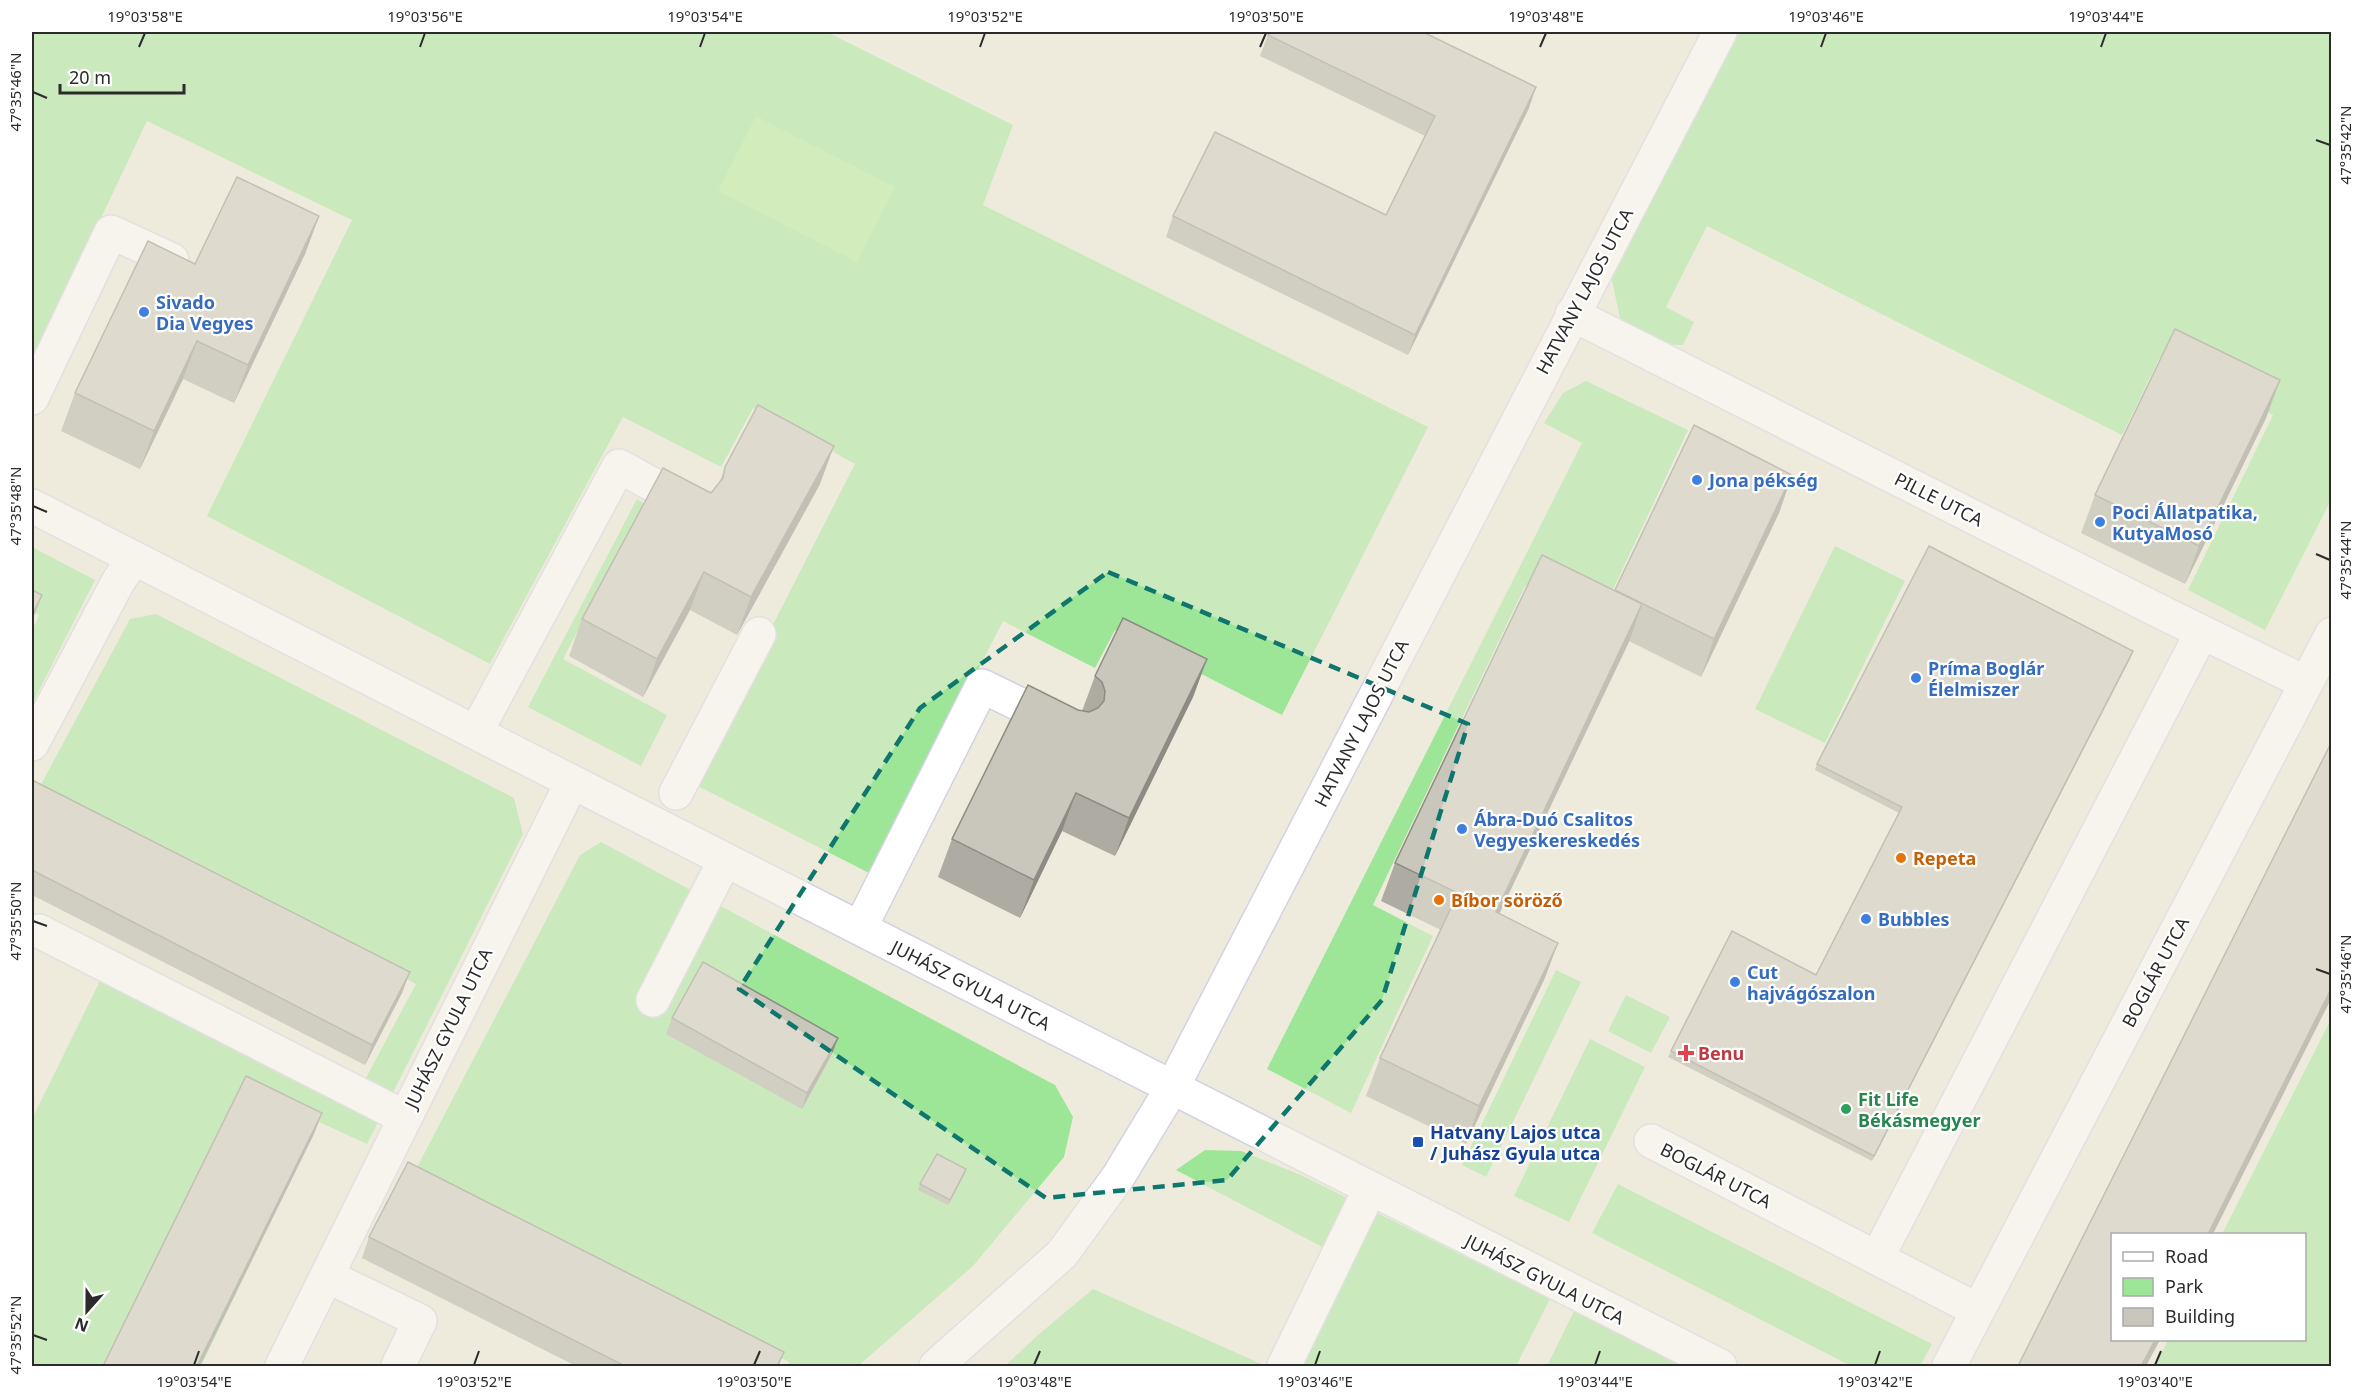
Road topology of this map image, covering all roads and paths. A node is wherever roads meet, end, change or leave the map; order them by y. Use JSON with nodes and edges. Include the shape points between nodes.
{"nodes":[{"id":1,"x":1720,"y":32,"type":"edge"},
{"id":2,"x":172,"y":260,"type":"edge"},
{"id":3,"x":1572,"y":314,"type":"junction"},
{"id":4,"x":32,"y":398,"type":"edge"},
{"id":5,"x":32,"y":506,"type":"edge"},
{"id":6,"x":693,"y":507,"type":"edge"},
{"id":7,"x":134,"y":558,"type":"junction"},
{"id":8,"x":2202,"y":632,"type":"junction"},
{"id":9,"x":759,"y":634,"type":"edge"},
{"id":10,"x":2331,"y":634,"type":"edge"},
{"id":11,"x":2306,"y":683,"type":"junction"},
{"id":12,"x":1073,"y":731,"type":"edge"},
{"id":13,"x":476,"y":732,"type":"junction"},
{"id":14,"x":33,"y":739,"type":"edge"},
{"id":15,"x":572,"y":782,"type":"junction"},
{"id":16,"x":676,"y":793,"type":"dead end"},
{"id":17,"x":725,"y":860,"type":"junction"},
{"id":18,"x":860,"y":928,"type":"junction"},
{"id":19,"x":34,"y":935,"type":"edge"},
{"id":20,"x":653,"y":1000,"type":"dead end"},
{"id":21,"x":1172,"y":1088,"type":"junction"},
{"id":22,"x":404,"y":1117,"type":"junction"},
{"id":23,"x":1651,"y":1141,"type":"dead end"},
{"id":24,"x":1369,"y":1191,"type":"junction"},
{"id":25,"x":1877,"y":1258,"type":"junction"},
{"id":26,"x":327,"y":1275,"type":"junction"},
{"id":27,"x":1977,"y":1310,"type":"junction"},
{"id":28,"x":282,"y":1366,"type":"edge"},
{"id":29,"x":398,"y":1366,"type":"edge"},
{"id":30,"x":936,"y":1366,"type":"edge"},
{"id":31,"x":1284,"y":1366,"type":"edge"},
{"id":32,"x":1720,"y":1366,"type":"edge"},
{"id":33,"x":1949,"y":1366,"type":"edge"}],
"edges":[{"from":1,"to":3,"type":"street","name":"HATVANY LAJOS UTCA"},
{"from":2,"to":4,"type":"street","via":[[111,232]]},
{"from":3,"to":8,"type":"street","name":"PILLE UTCA"},
{"from":3,"to":21,"type":"street","name":"HATVANY LAJOS UTCA"},
{"from":5,"to":7,"type":"street","name":"JUHÁSZ GYULA UTCA"},
{"from":6,"to":13,"type":"street","via":[[619,466]]},
{"from":7,"to":13,"type":"street","name":"JUHÁSZ GYULA UTCA"},
{"from":7,"to":14,"type":"street"},
{"from":8,"to":11,"type":"street","name":"PILLE UTCA"},
{"from":8,"to":25,"type":"street"},
{"from":9,"to":16,"type":"street"},
{"from":10,"to":11,"type":"street","name":"BOGLÁR UTCA"},
{"from":11,"to":27,"type":"street","name":"BOGLÁR UTCA"},
{"from":12,"to":18,"type":"street","via":[[982,686]]},
{"from":13,"to":15,"type":"street","name":"JUHÁSZ GYULA UTCA"},
{"from":15,"to":17,"type":"street","name":"JUHÁSZ GYULA UTCA"},
{"from":15,"to":22,"type":"street","name":"JUHÁSZ GYULA UTCA"},
{"from":17,"to":18,"type":"street","name":"JUHÁSZ GYULA UTCA"},
{"from":17,"to":20,"type":"street"},
{"from":18,"to":21,"type":"street","name":"JUHÁSZ GYULA UTCA"},
{"from":19,"to":22,"type":"street"},
{"from":21,"to":24,"type":"street","name":"JUHÁSZ GYULA UTCA"},
{"from":21,"to":30,"type":"street","name":"HATVANY LAJOS UTCA","via":[[1118,1177],[1062,1254]]},
{"from":22,"to":26,"type":"street","name":"JUHÁSZ GYULA UTCA"},
{"from":23,"to":25,"type":"street","name":"BOGLÁR UTCA"},
{"from":24,"to":31,"type":"street"},
{"from":24,"to":32,"type":"street","name":"JUHÁSZ GYULA UTCA"},
{"from":25,"to":27,"type":"street","name":"BOGLÁR UTCA"},
{"from":26,"to":28,"type":"street","name":"JUHÁSZ GYULA UTCA"},
{"from":26,"to":29,"type":"street","via":[[420,1321]]},
{"from":27,"to":33,"type":"street","name":"BOGLÁR UTCA"}]}
